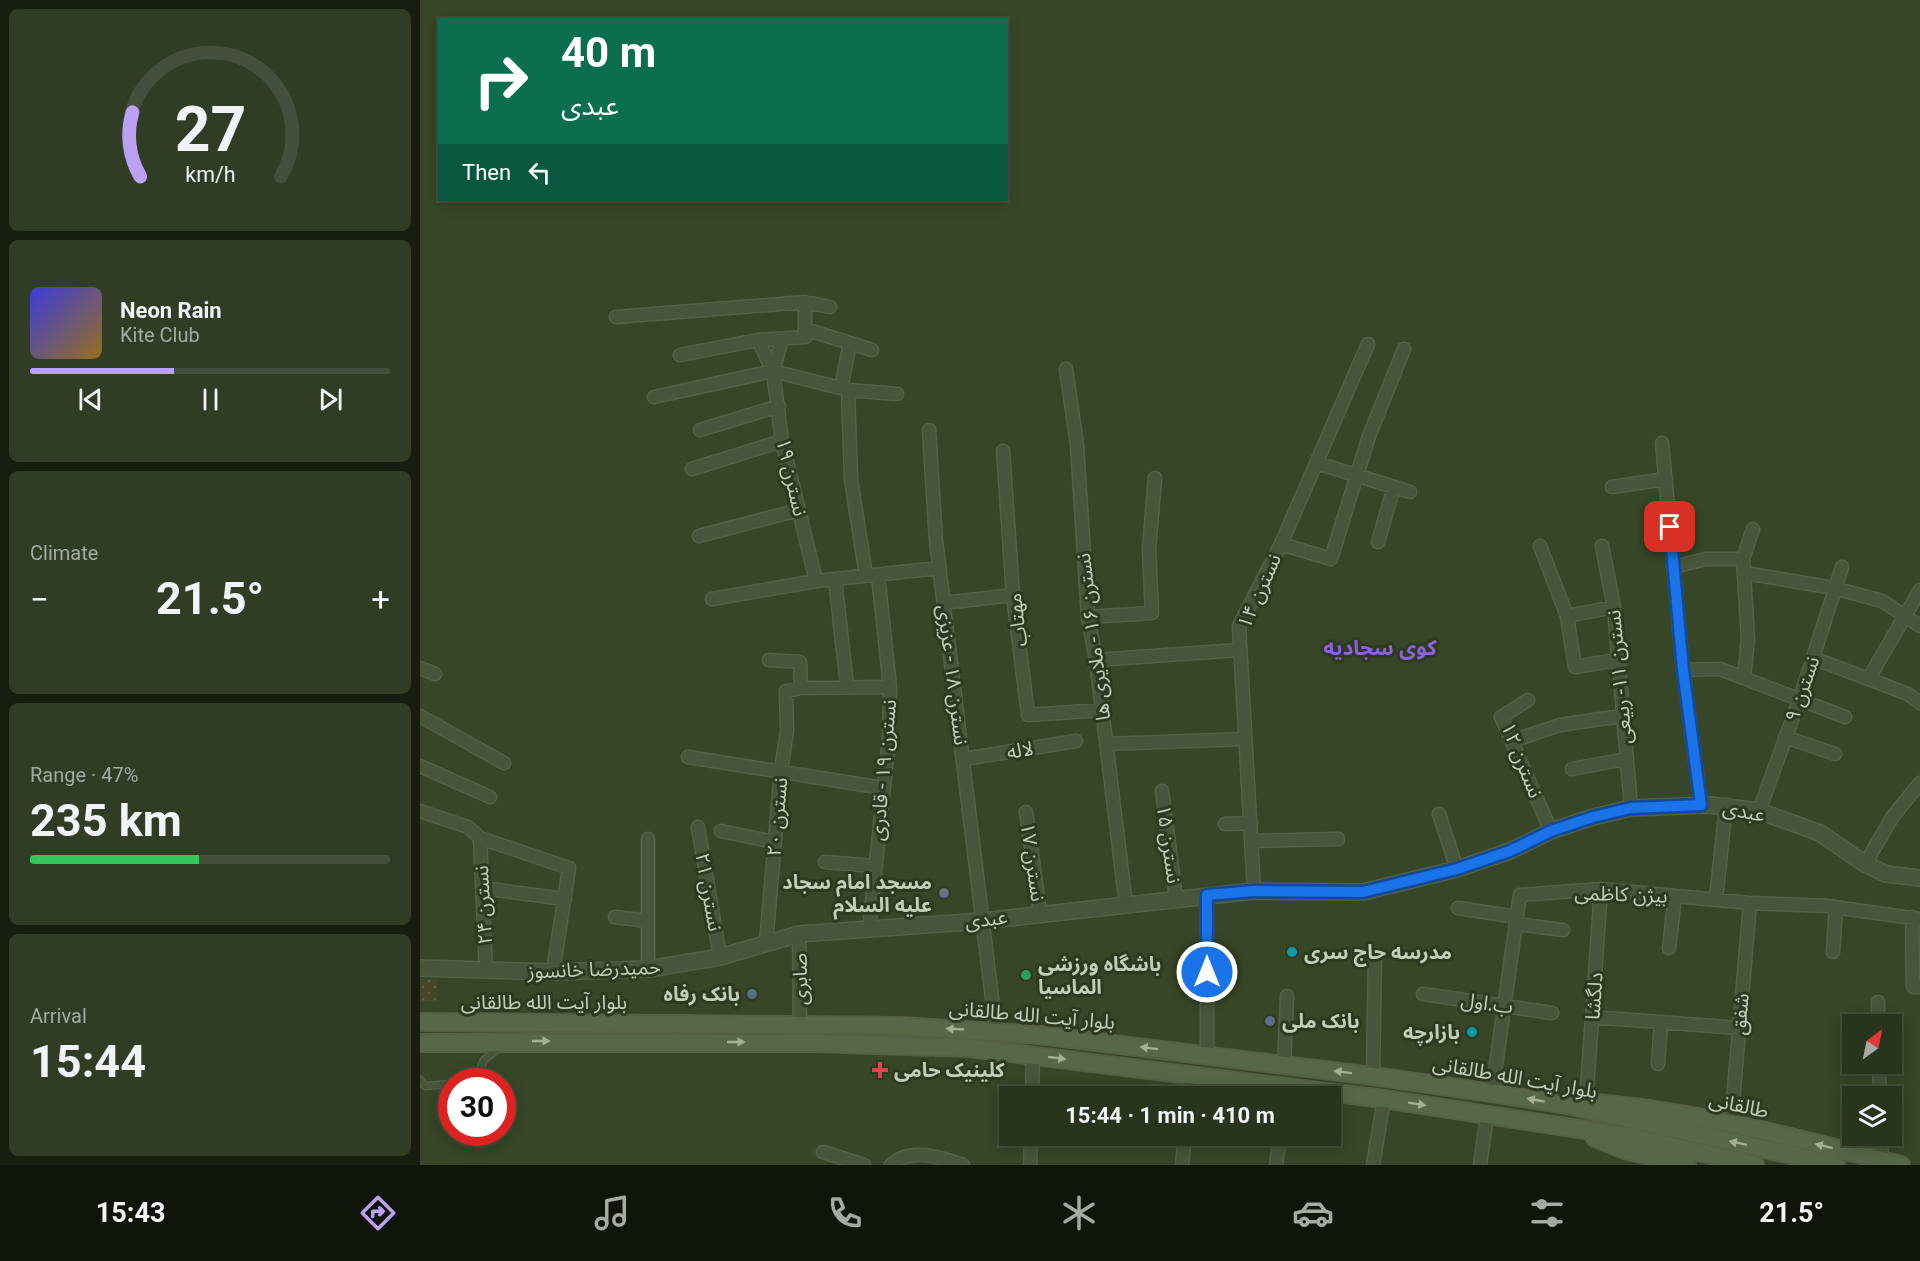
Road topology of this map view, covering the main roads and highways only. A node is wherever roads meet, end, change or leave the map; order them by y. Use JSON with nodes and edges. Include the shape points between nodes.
{"nodes":[{"id":1,"x":420,"y":1022,"type":"edge"},
{"id":2,"x":420,"y":1043,"type":"edge"},
{"id":3,"x":1257,"y":1086,"type":"edge"},
{"id":4,"x":1341,"y":1096,"type":"edge"},
{"id":5,"x":1567,"y":1105,"type":"junction"},
{"id":6,"x":1567,"y":1127,"type":"junction"},
{"id":7,"x":1632,"y":1129,"type":"junction"},
{"id":8,"x":1687,"y":1165,"type":"edge"},
{"id":9,"x":1755,"y":1165,"type":"edge"},
{"id":10,"x":1836,"y":1165,"type":"edge"},
{"id":11,"x":1901,"y":1165,"type":"edge"}],
"edges":[{"from":5,"to":1,"type":"main road","name":"بلوار آیت الله طالقانی","one_way":true,"via":[[1373,1076],[996,1031],[800,1024]]},
{"from":2,"to":3,"type":"main road","name":"بلوار آیت الله طالقانی","one_way":true,"via":[[889,1044],[970,1048],[1191,1074]]},
{"from":4,"to":6,"type":"main road","name":"بلوار آیت الله طالقانی","one_way":true},
{"from":5,"to":7,"type":"main road","name":"بلوار آیت الله طالقانی"},
{"from":11,"to":5,"type":"main road","name":"طالقانی","one_way":true,"via":[[1659,1110],[1587,1103]]},
{"from":6,"to":7,"type":"main road","name":"بلوار آیت الله طالقانی"},
{"from":6,"to":8,"type":"main road","via":[[1625,1150]]},
{"from":7,"to":9,"type":"main road"},
{"from":10,"to":7,"type":"main road","one_way":true}]}
